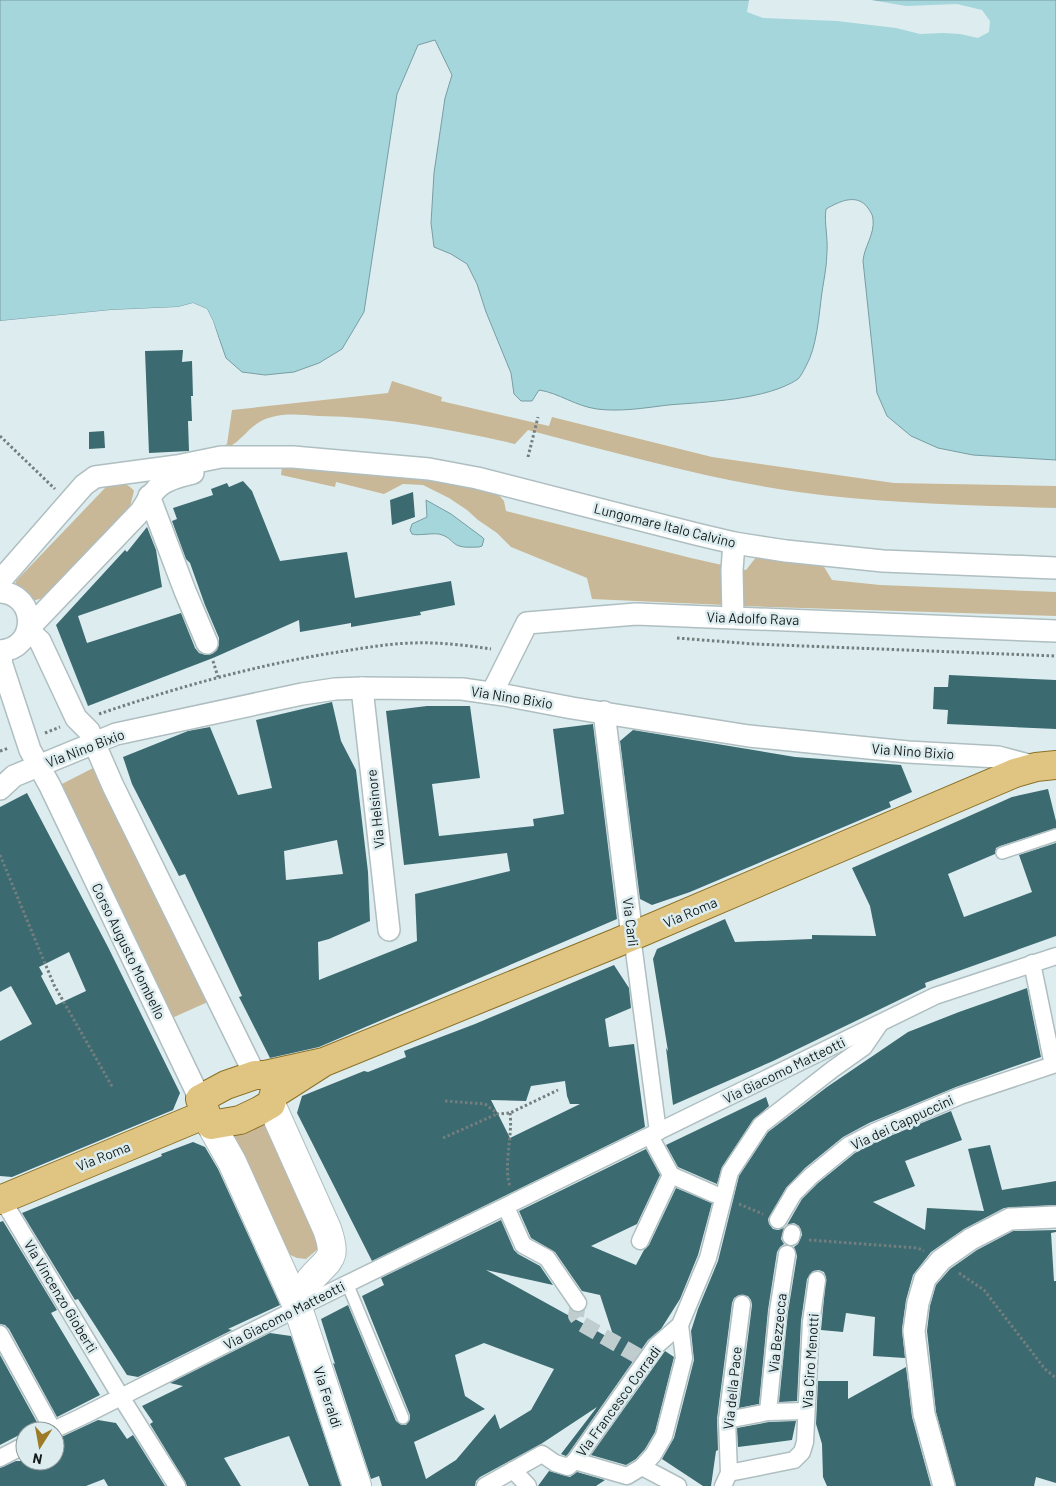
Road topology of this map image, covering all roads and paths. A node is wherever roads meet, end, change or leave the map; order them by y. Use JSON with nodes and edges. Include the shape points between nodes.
{"nodes":[{"id":1,"x":538,"y":417,"type":"dead end"},
{"id":2,"x":0,"y":436,"type":"edge"},
{"id":3,"x":528,"y":457,"type":"dead end"},
{"id":4,"x":222,"y":462,"type":"junction"},
{"id":5,"x":128,"y":471,"type":"junction"},
{"id":6,"x":71,"y":501,"type":"junction"},
{"id":7,"x":145,"y":504,"type":"junction"},
{"id":8,"x":734,"y":543,"type":"junction"},
{"id":9,"x":1056,"y":568,"type":"edge"},
{"id":10,"x":0,"y":581,"type":"edge"},
{"id":11,"x":0,"y":592,"type":"edge"},
{"id":12,"x":733,"y":617,"type":"junction"},
{"id":13,"x":29,"y":629,"type":"junction"},
{"id":14,"x":1056,"y":631,"type":"edge"},
{"id":15,"x":670,"y":638,"type":"dead end"},
{"id":16,"x":207,"y":643,"type":"dead end"},
{"id":17,"x":0,"y":650,"type":"edge"},
{"id":18,"x":513,"y":652,"type":"junction"},
{"id":19,"x":1056,"y":656,"type":"edge"},
{"id":20,"x":215,"y":666,"type":"dead end"},
{"id":21,"x":218,"y":677,"type":"junction"},
{"id":22,"x":362,"y":688,"type":"junction"},
{"id":23,"x":492,"y":693,"type":"junction"},
{"id":24,"x":604,"y":712,"type":"junction"},
{"id":25,"x":78,"y":721,"type":"junction"},
{"id":26,"x":27,"y":741,"type":"junction"},
{"id":27,"x":94,"y":744,"type":"junction"},
{"id":28,"x":39,"y":765,"type":"junction"},
{"id":29,"x":1046,"y":766,"type":"edge"},
{"id":30,"x":0,"y":789,"type":"edge"},
{"id":31,"x":1056,"y":835,"type":"edge"},
{"id":32,"x":1002,"y":853,"type":"dead end"},
{"id":33,"x":0,"y":855,"type":"edge"},
{"id":34,"x":389,"y":930,"type":"dead end"},
{"id":35,"x":632,"y":936,"type":"junction"},
{"id":36,"x":1056,"y":956,"type":"edge"},
{"id":37,"x":1032,"y":963,"type":"junction"},
{"id":38,"x":880,"y":1023,"type":"junction"},
{"id":39,"x":267,"y":1087,"type":"junction"},
{"id":40,"x":113,"y":1088,"type":"dead end"},
{"id":41,"x":558,"y":1090,"type":"dead end"},
{"id":42,"x":445,"y":1101,"type":"dead end"},
{"id":43,"x":206,"y":1113,"type":"junction"},
{"id":44,"x":510,"y":1113,"type":"junction"},
{"id":45,"x":498,"y":1114,"type":"junction"},
{"id":46,"x":654,"y":1134,"type":"junction"},
{"id":47,"x":443,"y":1138,"type":"dead end"},
{"id":48,"x":671,"y":1175,"type":"junction"},
{"id":49,"x":1,"y":1198,"type":"edge"},
{"id":50,"x":723,"y":1198,"type":"junction"},
{"id":51,"x":512,"y":1204,"type":"junction"},
{"id":52,"x":1056,"y":1217,"type":"edge"},
{"id":53,"x":778,"y":1220,"type":"joint"},
{"id":54,"x":792,"y":1235,"type":"dead end"},
{"id":55,"x":640,"y":1241,"type":"dead end"},
{"id":56,"x":333,"y":1246,"type":"junction"},
{"id":57,"x":271,"y":1247,"type":"junction"},
{"id":58,"x":787,"y":1254,"type":"dead end"},
{"id":59,"x":941,"y":1260,"type":"junction"},
{"id":60,"x":818,"y":1280,"type":"dead end"},
{"id":61,"x":347,"y":1283,"type":"junction"},
{"id":62,"x":578,"y":1303,"type":"tunnel mouth"},
{"id":63,"x":742,"y":1304,"type":"dead end"},
{"id":64,"x":298,"y":1308,"type":"junction"},
{"id":65,"x":680,"y":1325,"type":"junction"},
{"id":66,"x":0,"y":1334,"type":"edge"},
{"id":67,"x":1056,"y":1378,"type":"edge"},
{"id":68,"x":121,"y":1397,"type":"junction"},
{"id":69,"x":806,"y":1411,"type":"junction"},
{"id":70,"x":768,"y":1412,"type":"junction"},
{"id":71,"x":403,"y":1418,"type":"dead end"},
{"id":72,"x":727,"y":1420,"type":"junction"},
{"id":73,"x":47,"y":1421,"type":"edge"},
{"id":74,"x":65,"y":1424,"type":"edge"},
{"id":75,"x":15,"y":1450,"type":"edge"},
{"id":76,"x":0,"y":1458,"type":"edge"},
{"id":77,"x":575,"y":1461,"type":"junction"},
{"id":78,"x":642,"y":1467,"type":"junction"},
{"id":79,"x":514,"y":1470,"type":"junction"},
{"id":80,"x":726,"y":1480,"type":"edge"},
{"id":81,"x":177,"y":1486,"type":"edge"},
{"id":82,"x":357,"y":1486,"type":"edge"},
{"id":83,"x":485,"y":1486,"type":"edge"},
{"id":84,"x":528,"y":1486,"type":"edge"},
{"id":85,"x":678,"y":1486,"type":"edge"},
{"id":86,"x":944,"y":1486,"type":"edge"}],
"edges":[{"from":1,"to":3,"type":"path"},
{"from":2,"to":6,"type":"path"},
{"from":4,"to":5,"type":"street"},
{"from":4,"to":7,"type":"street","via":[[175,477],[152,491]]},
{"from":4,"to":8,"type":"street","name":"Lungomare Italo Calvino","via":[[277,457],[429,468]]},
{"from":5,"to":6,"type":"street","via":[[95,476]]},
{"from":5,"to":7,"type":"street","via":[[140,482]]},
{"from":6,"to":10,"type":"street"},
{"from":7,"to":13,"type":"street"},
{"from":7,"to":16,"type":"street"},
{"from":8,"to":9,"type":"street","name":"Lungomare Italo Calvino","via":[[883,561]]},
{"from":8,"to":12,"type":"street"},
{"from":11,"to":13,"type":"street","via":[[20,600],[29,616]]},
{"from":12,"to":14,"type":"street","name":"Via Adolfo Rava"},
{"from":12,"to":18,"type":"street","name":"Via Adolfo Rava","via":[[636,614],[527,623]]},
{"from":13,"to":17,"type":"street","via":[[21,642]]},
{"from":13,"to":25,"type":"street","via":[[40,641]]},
{"from":15,"to":19,"type":"path"},
{"from":17,"to":26,"type":"street","name":"Corso Augusto Mombello"},
{"from":18,"to":21,"type":"path","via":[[447,644],[372,646]]},
{"from":18,"to":23,"type":"street","name":"Via Adolfo Rava"},
{"from":20,"to":21,"type":"path"},
{"from":21,"to":25,"type":"path"},
{"from":22,"to":23,"type":"street","name":"Via Nino Bixio","via":[[462,689]]},
{"from":22,"to":27,"type":"street","name":"Via Nino Bixio","via":[[302,694],[186,718],[116,734]]},
{"from":22,"to":34,"type":"street","name":"Via Helsinore"},
{"from":23,"to":24,"type":"street","name":"Via Nino Bixio"},
{"from":24,"to":29,"type":"street","name":"Via Nino Bixio","via":[[749,736],[908,752],[998,756]]},
{"from":24,"to":35,"type":"street","name":"Via Carli"},
{"from":25,"to":26,"type":"path"},
{"from":25,"to":27,"type":"street","via":[[89,731]]},
{"from":26,"to":28,"type":"street","name":"Corso Augusto Mombello"},
{"from":27,"to":28,"type":"street","name":"Via Nino Bixio"},
{"from":27,"to":39,"type":"street"},
{"from":28,"to":30,"type":"street","name":"Via Nino Bixio","via":[[14,776]]},
{"from":28,"to":43,"type":"street","name":"Corso Augusto Mombello"},
{"from":29,"to":35,"type":"main road","name":"Via Roma","via":[[1015,773]]},
{"from":31,"to":32,"type":"lane"},
{"from":33,"to":40,"type":"path","via":[[54,986]]},
{"from":35,"to":39,"type":"main road","name":"Via Roma"},
{"from":35,"to":46,"type":"street","name":"Via Carli"},
{"from":36,"to":37,"type":"street","name":"Via Giacomo Matteotti"},
{"from":37,"to":38,"type":"street","name":"Via Giacomo Matteotti","via":[[936,996]]},
{"from":37,"to":53,"type":"street","name":"Via dei Cappuccini","via":[[1053,1065],[960,1096],[849,1146],[794,1193]]},
{"from":38,"to":46,"type":"street","name":"Via Giacomo Matteotti"},
{"from":38,"to":50,"type":"street","name":"Via Francesco Corradi","via":[[864,1047],[761,1125],[730,1172]]},
{"from":39,"to":43,"type":"main road","name":"Via Roma","via":[[226,1085]]},
{"from":39,"to":43,"type":"main road","name":"Via Roma","via":[[249,1117],[240,1120]]},
{"from":39,"to":56,"type":"main road"},
{"from":41,"to":44,"type":"path"},
{"from":42,"to":45,"type":"path","via":[[485,1104]]},
{"from":43,"to":49,"type":"main road","name":"Via Roma"},
{"from":43,"to":57,"type":"main road","name":"Corso Augusto Mombello"},
{"from":44,"to":45,"type":"path"},
{"from":44,"to":51,"type":"path","via":[[512,1127],[507,1176]]},
{"from":45,"to":47,"type":"path"},
{"from":46,"to":48,"type":"street"},
{"from":46,"to":51,"type":"street","name":"Via Giacomo Matteotti"},
{"from":48,"to":50,"type":"street"},
{"from":48,"to":55,"type":"street"},
{"from":49,"to":68,"type":"street","name":"Via Vincenzo Gioberti"},
{"from":50,"to":53,"type":"path"},
{"from":50,"to":65,"type":"street","name":"Via Francesco Corradi","via":[[698,1294]]},
{"from":51,"to":61,"type":"street","name":"Via Giacomo Matteotti"},
{"from":51,"to":62,"type":"street","via":[[523,1245],[547,1258]]},
{"from":52,"to":59,"type":"street","via":[[1010,1219],[971,1239]]},
{"from":54,"to":59,"type":"path","via":[[806,1240],[918,1248]]},
{"from":56,"to":57,"type":"main road","via":[[324,1258],[311,1264],[298,1264],[283,1258]]},
{"from":56,"to":64,"type":"main road","via":[[331,1257],[311,1280]]},
{"from":57,"to":64,"type":"main road","name":"Corso Augusto Mombello"},
{"from":58,"to":70,"type":"street","name":"Via Bezzecca"},
{"from":59,"to":67,"type":"path","via":[[984,1290],[1045,1369]]},
{"from":59,"to":86,"type":"street","via":[[925,1279],[914,1331],[924,1414]]},
{"from":60,"to":69,"type":"street","name":"Via Ciro Menotti","via":[[811,1322]]},
{"from":61,"to":64,"type":"street","name":"Via Giacomo Matteotti"},
{"from":61,"to":71,"type":"lane"},
{"from":63,"to":72,"type":"street","name":"Via della Pace"},
{"from":64,"to":68,"type":"street","name":"Via Giacomo Matteotti"},
{"from":64,"to":82,"type":"main road","name":"Via Feraldi"},
{"from":65,"to":77,"type":"street","name":"Via Francesco Corradi","via":[[656,1346]]},
{"from":65,"to":78,"type":"street","via":[[684,1358],[664,1436],[654,1455]]},
{"from":66,"to":73,"type":"street"},
{"from":68,"to":74,"type":"street","name":"Via Giacomo Matteotti"},
{"from":68,"to":81,"type":"street","name":"Via Vincenzo Gioberti"},
{"from":69,"to":70,"type":"street"},
{"from":69,"to":80,"type":"street","name":"Via Ciro Menotti","via":[[805,1442],[802,1452],[794,1460]]},
{"from":70,"to":72,"type":"street"},
{"from":72,"to":80,"type":"street","name":"Via della Pace"},
{"from":75,"to":76,"type":"street"},
{"from":77,"to":78,"type":"street","via":[[627,1476]]},
{"from":77,"to":79,"type":"street","name":"Via Francesco Corradi","via":[[568,1467],[554,1463],[542,1454]]},
{"from":78,"to":85,"type":"street"},
{"from":79,"to":83,"type":"street"},
{"from":79,"to":84,"type":"street"}]}
